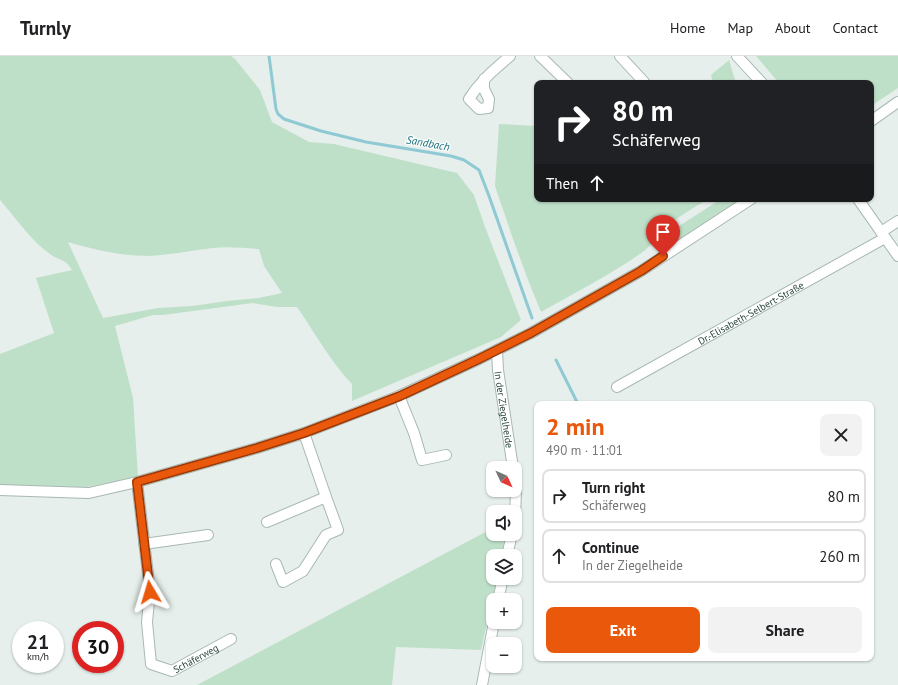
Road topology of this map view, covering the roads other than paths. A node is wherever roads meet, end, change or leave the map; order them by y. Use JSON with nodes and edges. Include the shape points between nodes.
{"nodes":[{"id":1,"x":510,"y":56,"type":"edge"},
{"id":2,"x":540,"y":56,"type":"edge"},
{"id":3,"x":620,"y":56,"type":"edge"},
{"id":4,"x":737,"y":56,"type":"edge"},
{"id":5,"x":484,"y":79,"type":"dead end"},
{"id":6,"x":565,"y":80,"type":"edge"},
{"id":7,"x":642,"y":80,"type":"edge"},
{"id":8,"x":759,"y":80,"type":"edge"},
{"id":9,"x":898,"y":102,"type":"edge"},
{"id":10,"x":874,"y":119,"type":"edge"},
{"id":11,"x":746,"y":202,"type":"edge"},
{"id":12,"x":860,"y":202,"type":"edge"},
{"id":13,"x":898,"y":221,"type":"edge"},
{"id":14,"x":883,"y":235,"type":"junction"},
{"id":15,"x":898,"y":256,"type":"edge"},
{"id":16,"x":497,"y":350,"type":"junction"},
{"id":17,"x":617,"y":387,"type":"dead end"},
{"id":18,"x":400,"y":396,"type":"junction"},
{"id":19,"x":304,"y":433,"type":"junction"},
{"id":20,"x":446,"y":455,"type":"dead end"},
{"id":21,"x":511,"y":461,"type":"edge"},
{"id":22,"x":137,"y":482,"type":"junction"},
{"id":23,"x":0,"y":490,"type":"edge"},
{"id":24,"x":326,"y":497,"type":"junction"},
{"id":25,"x":267,"y":522,"type":"dead end"},
{"id":26,"x":208,"y":535,"type":"dead end"},
{"id":27,"x":144,"y":544,"type":"junction"},
{"id":28,"x":276,"y":564,"type":"dead end"},
{"id":29,"x":493,"y":629,"type":"edge"},
{"id":30,"x":231,"y":639,"type":"dead end"},
{"id":31,"x":482,"y":685,"type":"edge"}],
"edges":[{"from":1,"to":5,"type":"street"},
{"from":2,"to":6,"type":"street"},
{"from":3,"to":7,"type":"street"},
{"from":4,"to":8,"type":"street"},
{"from":9,"to":10,"type":"street"},
{"from":11,"to":16,"type":"street","via":[[641,271]]},
{"from":12,"to":14,"type":"street"},
{"from":13,"to":14,"type":"street","name":"Dr.-Elisabeth-Selbert-Straße"},
{"from":14,"to":15,"type":"street"},
{"from":14,"to":17,"type":"street","name":"Dr.-Elisabeth-Selbert-Straße"},
{"from":16,"to":18,"type":"street"},
{"from":16,"to":21,"type":"street","name":"In der Ziegelheide"},
{"from":18,"to":19,"type":"street"},
{"from":18,"to":20,"type":"street","via":[[422,460]]},
{"from":19,"to":22,"type":"street"},
{"from":19,"to":24,"type":"street"},
{"from":22,"to":23,"type":"street","via":[[89,494]]},
{"from":22,"to":27,"type":"street","name":"Schäferweg"},
{"from":24,"to":25,"type":"street"},
{"from":24,"to":28,"type":"street","via":[[338,530],[326,535],[298,575],[283,582]]},
{"from":26,"to":27,"type":"street"},
{"from":27,"to":30,"type":"street","name":"Schäferweg","via":[[150,592],[147,622],[151,664],[172,671]]},
{"from":29,"to":31,"type":"street"}]}
